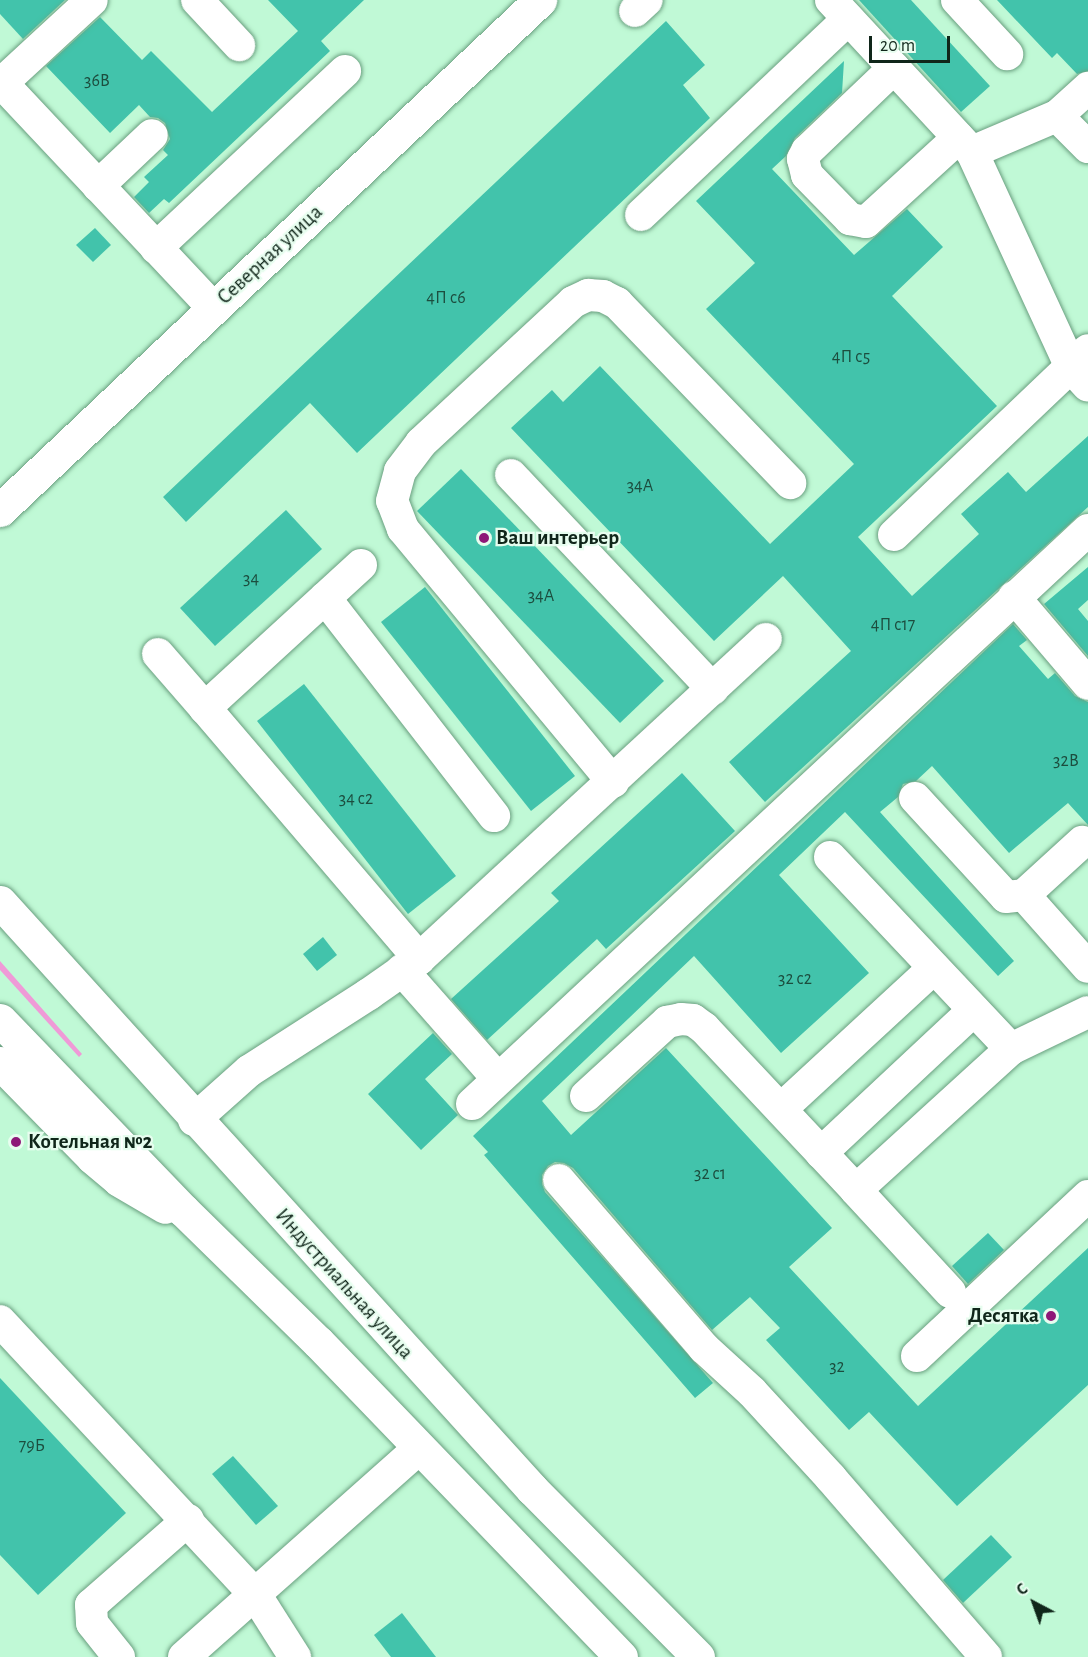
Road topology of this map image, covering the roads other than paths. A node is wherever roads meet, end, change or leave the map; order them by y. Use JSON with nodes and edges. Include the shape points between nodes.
{"nodes":[{"id":1,"x":92,"y":0,"type":"edge"},
{"id":2,"x":197,"y":0,"type":"edge"},
{"id":3,"x":540,"y":0,"type":"edge"},
{"id":4,"x":957,"y":0,"type":"edge"},
{"id":5,"x":840,"y":9,"type":"edge"},
{"id":6,"x":239,"y":45,"type":"dead end"},
{"id":7,"x":1007,"y":54,"type":"dead end"},
{"id":8,"x":894,"y":68,"type":"junction"},
{"id":9,"x":345,"y":71,"type":"dead end"},
{"id":10,"x":1,"y":82,"type":"edge"},
{"id":11,"x":1088,"y":88,"type":"edge"},
{"id":12,"x":1058,"y":116,"type":"junction"},
{"id":13,"x":152,"y":135,"type":"dead end"},
{"id":14,"x":965,"y":145,"type":"junction"},
{"id":15,"x":1088,"y":147,"type":"edge"},
{"id":16,"x":98,"y":186,"type":"junction"},
{"id":17,"x":641,"y":215,"type":"dead end"},
{"id":18,"x":156,"y":248,"type":"junction"},
{"id":19,"x":214,"y":309,"type":"junction"},
{"id":20,"x":1082,"y":368,"type":"edge"},
{"id":21,"x":511,"y":475,"type":"dead end"},
{"id":22,"x":790,"y":483,"type":"dead end"},
{"id":23,"x":0,"y":510,"type":"edge"},
{"id":24,"x":1088,"y":530,"type":"edge"},
{"id":25,"x":894,"y":535,"type":"dead end"},
{"id":26,"x":361,"y":565,"type":"dead end"},
{"id":27,"x":1014,"y":597,"type":"junction"},
{"id":28,"x":325,"y":598,"type":"junction"},
{"id":29,"x":766,"y":639,"type":"dead end"},
{"id":30,"x":158,"y":654,"type":"dead end"},
{"id":31,"x":1088,"y":684,"type":"edge"},
{"id":32,"x":713,"y":688,"type":"junction"},
{"id":33,"x":205,"y":708,"type":"junction"},
{"id":34,"x":613,"y":782,"type":"junction"},
{"id":35,"x":915,"y":798,"type":"dead end"},
{"id":36,"x":494,"y":816,"type":"dead end"},
{"id":37,"x":1083,"y":843,"type":"dead end"},
{"id":38,"x":830,"y":856,"type":"dead end"},
{"id":39,"x":1024,"y":895,"type":"junction"},
{"id":40,"x":0,"y":902,"type":"edge"},
{"id":41,"x":411,"y":964,"type":"junction"},
{"id":42,"x":1088,"y":967,"type":"edge"},
{"id":43,"x":934,"y":968,"type":"junction"},
{"id":44,"x":974,"y":1010,"type":"junction"},
{"id":45,"x":1088,"y":1012,"type":"edge"},
{"id":46,"x":0,"y":1020,"type":"edge"},
{"id":47,"x":1011,"y":1049,"type":"junction"},
{"id":48,"x":0,"y":1062,"type":"edge"},
{"id":49,"x":498,"y":1079,"type":"junction"},
{"id":50,"x":586,"y":1096,"type":"dead end"},
{"id":51,"x":472,"y":1104,"type":"dead end"},
{"id":52,"x":781,"y":1109,"type":"junction"},
{"id":53,"x":194,"y":1120,"type":"junction"},
{"id":54,"x":821,"y":1153,"type":"junction"},
{"id":55,"x":559,"y":1180,"type":"dead end"},
{"id":56,"x":856,"y":1190,"type":"junction"},
{"id":57,"x":1088,"y":1196,"type":"edge"},
{"id":58,"x":200,"y":1227,"type":"junction"},
{"id":59,"x":950,"y":1292,"type":"dead end"},
{"id":60,"x":0,"y":1321,"type":"edge"},
{"id":61,"x":917,"y":1356,"type":"dead end"},
{"id":62,"x":419,"y":1448,"type":"junction"},
{"id":63,"x":188,"y":1520,"type":"junction"},
{"id":64,"x":255,"y":1594,"type":"junction"},
{"id":65,"x":119,"y":1657,"type":"edge"},
{"id":66,"x":184,"y":1657,"type":"edge"},
{"id":67,"x":295,"y":1657,"type":"edge"},
{"id":68,"x":621,"y":1657,"type":"edge"},
{"id":69,"x":698,"y":1657,"type":"edge"},
{"id":70,"x":986,"y":1657,"type":"edge"}],
"edges":[{"from":1,"to":10,"type":"lane"},
{"from":2,"to":6,"type":"lane"},
{"from":3,"to":19,"type":"main road","name":"Северная улица"},
{"from":4,"to":7,"type":"lane"},
{"from":5,"to":8,"type":"lane"},
{"from":5,"to":17,"type":"lane"},
{"from":8,"to":14,"type":"lane"},
{"from":8,"to":14,"type":"lane","via":[[807,151],[803,159],[807,175],[850,219],[866,222]]},
{"from":9,"to":18,"type":"lane"},
{"from":10,"to":16,"type":"lane"},
{"from":11,"to":12,"type":"lane"},
{"from":12,"to":14,"type":"lane"},
{"from":12,"to":15,"type":"lane"},
{"from":13,"to":16,"type":"lane"},
{"from":14,"to":20,"type":"lane"},
{"from":16,"to":18,"type":"lane"},
{"from":18,"to":19,"type":"lane"},
{"from":19,"to":23,"type":"main road","name":"Северная улица"},
{"from":20,"to":25,"type":"lane"},
{"from":21,"to":32,"type":"lane"},
{"from":22,"to":34,"type":"lane","via":[[616,303],[603,296],[588,295],[573,302],[421,443],[400,471],[392,501],[403,529]]},
{"from":24,"to":27,"type":"lane"},
{"from":26,"to":28,"type":"lane"},
{"from":27,"to":31,"type":"lane"},
{"from":27,"to":49,"type":"lane"},
{"from":28,"to":33,"type":"lane"},
{"from":28,"to":36,"type":"lane"},
{"from":29,"to":32,"type":"lane"},
{"from":30,"to":33,"type":"lane"},
{"from":32,"to":34,"type":"lane"},
{"from":33,"to":41,"type":"lane"},
{"from":34,"to":41,"type":"lane"},
{"from":35,"to":39,"type":"lane","via":[[998,891],[1006,897]]},
{"from":37,"to":39,"type":"lane"},
{"from":38,"to":43,"type":"lane"},
{"from":39,"to":42,"type":"lane"},
{"from":40,"to":53,"type":"main road","name":"Индустриальная улица"},
{"from":41,"to":49,"type":"lane"},
{"from":41,"to":53,"type":"lane","via":[[249,1071]]},
{"from":43,"to":44,"type":"lane"},
{"from":43,"to":52,"type":"lane"},
{"from":44,"to":47,"type":"lane"},
{"from":44,"to":54,"type":"lane"},
{"from":45,"to":47,"type":"lane"},
{"from":46,"to":58,"type":"main road"},
{"from":47,"to":56,"type":"lane"},
{"from":48,"to":58,"type":"main road","via":[[119,1180]]},
{"from":49,"to":51,"type":"lane"},
{"from":50,"to":52,"type":"lane","via":[[667,1022],[681,1019],[693,1020],[704,1028]]},
{"from":52,"to":54,"type":"lane"},
{"from":53,"to":69,"type":"main road","name":"Индустриальная улица","via":[[532,1490]]},
{"from":54,"to":56,"type":"lane"},
{"from":55,"to":70,"type":"lane","via":[[704,1348],[753,1392]]},
{"from":56,"to":59,"type":"lane"},
{"from":57,"to":61,"type":"lane"},
{"from":58,"to":62,"type":"main road"},
{"from":60,"to":63,"type":"lane"},
{"from":62,"to":64,"type":"lane"},
{"from":62,"to":68,"type":"main road"},
{"from":63,"to":64,"type":"lane"},
{"from":63,"to":65,"type":"lane","via":[[92,1605],[92,1623]]},
{"from":64,"to":66,"type":"lane"},
{"from":64,"to":67,"type":"lane"}]}
